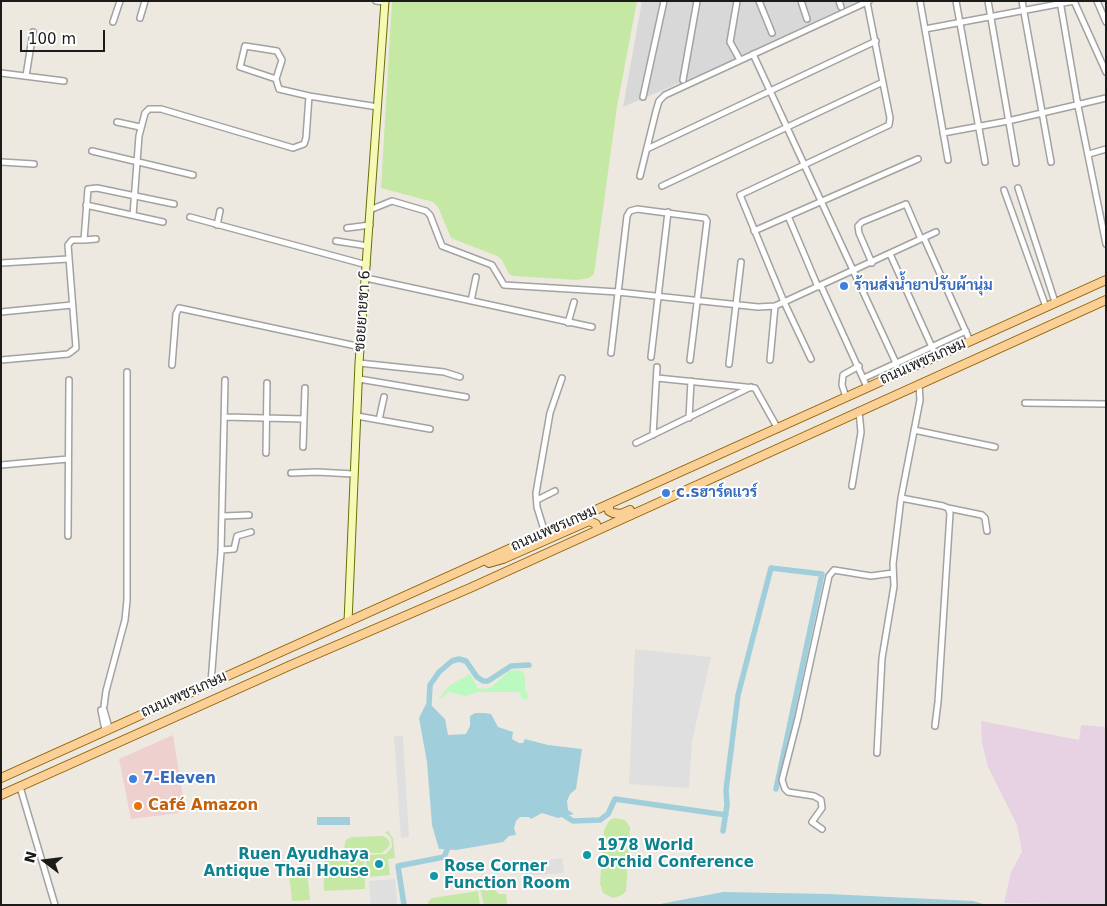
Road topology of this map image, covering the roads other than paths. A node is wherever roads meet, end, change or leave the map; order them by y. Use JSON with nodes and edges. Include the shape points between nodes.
{"nodes":[{"id":1,"x":120,"y":1,"type":"edge"},
{"id":2,"x":145,"y":1,"type":"edge"},
{"id":3,"x":376,"y":1,"type":"edge"},
{"id":4,"x":664,"y":1,"type":"edge"},
{"id":5,"x":697,"y":1,"type":"edge"},
{"id":6,"x":737,"y":1,"type":"edge"},
{"id":7,"x":759,"y":1,"type":"edge"},
{"id":8,"x":801,"y":1,"type":"edge"},
{"id":9,"x":838,"y":1,"type":"edge"},
{"id":10,"x":920,"y":1,"type":"edge"},
{"id":11,"x":956,"y":1,"type":"edge"},
{"id":12,"x":988,"y":1,"type":"edge"},
{"id":13,"x":1022,"y":1,"type":"edge"},
{"id":14,"x":1074,"y":1,"type":"edge"},
{"id":15,"x":1097,"y":1,"type":"edge"},
{"id":16,"x":385,"y":2,"type":"edge"},
{"id":17,"x":869,"y":2,"type":"edge"},
{"id":18,"x":1060,"y":3,"type":"edge"},
{"id":19,"x":841,"y":8,"type":"dead end"},
{"id":20,"x":1024,"y":11,"type":"junction"},
{"id":21,"x":140,"y":18,"type":"dead end"},
{"id":22,"x":992,"y":18,"type":"junction"},
{"id":23,"x":806,"y":19,"type":"dead end"},
{"id":24,"x":113,"y":22,"type":"dead end"},
{"id":25,"x":1106,"y":22,"type":"edge"},
{"id":26,"x":960,"y":23,"type":"junction"},
{"id":27,"x":925,"y":29,"type":"junction"},
{"id":28,"x":32,"y":32,"type":"dead end"},
{"id":29,"x":772,"y":33,"type":"dead end"},
{"id":30,"x":876,"y":41,"type":"junction"},
{"id":31,"x":753,"y":54,"type":"junction"},
{"id":32,"x":740,"y":60,"type":"junction"},
{"id":33,"x":1106,"y":72,"type":"edge"},
{"id":34,"x":1,"y":73,"type":"edge"},
{"id":35,"x":26,"y":76,"type":"junction"},
{"id":36,"x":276,"y":78,"type":"junction"},
{"id":37,"x":683,"y":80,"type":"dead end"},
{"id":38,"x":64,"y":81,"type":"dead end"},
{"id":39,"x":883,"y":82,"type":"junction"},
{"id":40,"x":769,"y":91,"type":"junction"},
{"id":41,"x":309,"y":96,"type":"junction"},
{"id":42,"x":644,"y":97,"type":"dead end"},
{"id":43,"x":1106,"y":98,"type":"edge"},
{"id":44,"x":1078,"y":106,"type":"junction"},
{"id":45,"x":378,"y":107,"type":"junction"},
{"id":46,"x":1042,"y":114,"type":"junction"},
{"id":47,"x":1008,"y":121,"type":"junction"},
{"id":48,"x":117,"y":122,"type":"dead end"},
{"id":49,"x":978,"y":126,"type":"junction"},
{"id":50,"x":140,"y":127,"type":"junction"},
{"id":51,"x":787,"y":128,"type":"junction"},
{"id":52,"x":943,"y":133,"type":"junction"},
{"id":53,"x":648,"y":149,"type":"junction"},
{"id":54,"x":1106,"y":149,"type":"edge"},
{"id":55,"x":92,"y":151,"type":"dead end"},
{"id":56,"x":1088,"y":154,"type":"junction"},
{"id":57,"x":918,"y":158,"type":"dead end"},
{"id":58,"x":137,"y":160,"type":"junction"},
{"id":59,"x":948,"y":160,"type":"dead end"},
{"id":60,"x":1,"y":162,"type":"edge"},
{"id":61,"x":985,"y":162,"type":"dead end"},
{"id":62,"x":1051,"y":162,"type":"dead end"},
{"id":63,"x":1016,"y":163,"type":"dead end"},
{"id":64,"x":34,"y":164,"type":"dead end"},
{"id":65,"x":803,"y":164,"type":"junction"},
{"id":66,"x":193,"y":175,"type":"dead end"},
{"id":67,"x":640,"y":176,"type":"dead end"},
{"id":68,"x":662,"y":186,"type":"dead end"},
{"id":69,"x":1018,"y":188,"type":"dead end"},
{"id":70,"x":1004,"y":190,"type":"dead end"},
{"id":71,"x":136,"y":196,"type":"junction"},
{"id":72,"x":821,"y":202,"type":"junction"},
{"id":73,"x":174,"y":204,"type":"dead end"},
{"id":74,"x":86,"y":205,"type":"junction"},
{"id":75,"x":372,"y":209,"type":"junction"},
{"id":76,"x":220,"y":211,"type":"dead end"},
{"id":77,"x":668,"y":212,"type":"junction"},
{"id":78,"x":133,"y":215,"type":"junction"},
{"id":79,"x":788,"y":216,"type":"junction"},
{"id":80,"x":190,"y":218,"type":"dead end"},
{"id":81,"x":163,"y":222,"type":"dead end"},
{"id":82,"x":216,"y":225,"type":"junction"},
{"id":83,"x":370,"y":225,"type":"junction"},
{"id":84,"x":347,"y":228,"type":"dead end"},
{"id":85,"x":754,"y":231,"type":"junction"},
{"id":86,"x":936,"y":232,"type":"dead end"},
{"id":87,"x":923,"y":238,"type":"junction"},
{"id":88,"x":96,"y":239,"type":"dead end"},
{"id":89,"x":84,"y":240,"type":"junction"},
{"id":90,"x":336,"y":242,"type":"dead end"},
{"id":91,"x":1106,"y":244,"type":"edge"},
{"id":92,"x":368,"y":246,"type":"junction"},
{"id":93,"x":890,"y":254,"type":"junction"},
{"id":94,"x":68,"y":259,"type":"junction"},
{"id":95,"x":741,"y":262,"type":"dead end"},
{"id":96,"x":1,"y":263,"type":"edge"},
{"id":97,"x":872,"y":263,"type":"junction"},
{"id":98,"x":367,"y":265,"type":"junction"},
{"id":99,"x":853,"y":271,"type":"junction"},
{"id":100,"x":476,"y":277,"type":"dead end"},
{"id":101,"x":366,"y":278,"type":"junction"},
{"id":102,"x":1106,"y":280,"type":"edge"},
{"id":103,"x":820,"y":286,"type":"junction"},
{"id":104,"x":618,"y":292,"type":"junction"},
{"id":105,"x":659,"y":296,"type":"junction"},
{"id":106,"x":1106,"y":300,"type":"edge"},
{"id":107,"x":471,"y":301,"type":"junction"},
{"id":108,"x":698,"y":301,"type":"junction"},
{"id":109,"x":574,"y":302,"type":"dead end"},
{"id":110,"x":784,"y":302,"type":"junction"},
{"id":111,"x":1055,"y":302,"type":"junction"},
{"id":112,"x":736,"y":304,"type":"junction"},
{"id":113,"x":72,"y":305,"type":"junction"},
{"id":114,"x":775,"y":306,"type":"junction"},
{"id":115,"x":1046,"y":307,"type":"junction"},
{"id":116,"x":1,"y":312,"type":"edge"},
{"id":117,"x":568,"y":323,"type":"junction"},
{"id":118,"x":592,"y":327,"type":"dead end"},
{"id":119,"x":966,"y":331,"type":"junction"},
{"id":120,"x":970,"y":341,"type":"junction"},
{"id":121,"x":361,"y":347,"type":"junction"},
{"id":122,"x":931,"y":347,"type":"junction"},
{"id":123,"x":611,"y":353,"type":"dead end"},
{"id":124,"x":936,"y":356,"type":"junction"},
{"id":125,"x":651,"y":357,"type":"dead end"},
{"id":126,"x":811,"y":359,"type":"dead end"},
{"id":127,"x":1,"y":360,"type":"edge"},
{"id":128,"x":690,"y":360,"type":"dead end"},
{"id":129,"x":770,"y":360,"type":"dead end"},
{"id":130,"x":359,"y":363,"type":"junction"},
{"id":131,"x":896,"y":363,"type":"junction"},
{"id":132,"x":729,"y":364,"type":"dead end"},
{"id":133,"x":172,"y":365,"type":"dead end"},
{"id":134,"x":859,"y":366,"type":"junction"},
{"id":135,"x":657,"y":367,"type":"dead end"},
{"id":136,"x":127,"y":372,"type":"dead end"},
{"id":137,"x":898,"y":373,"type":"junction"},
{"id":138,"x":460,"y":377,"type":"dead end"},
{"id":139,"x":562,"y":378,"type":"dead end"},
{"id":140,"x":657,"y":378,"type":"junction"},
{"id":141,"x":864,"y":378,"type":"junction"},
{"id":142,"x":359,"y":379,"type":"junction"},
{"id":143,"x":68,"y":380,"type":"dead end"},
{"id":144,"x":225,"y":380,"type":"dead end"},
{"id":145,"x":691,"y":381,"type":"junction"},
{"id":146,"x":267,"y":383,"type":"dead end"},
{"id":147,"x":919,"y":384,"type":"junction"},
{"id":148,"x":752,"y":387,"type":"junction"},
{"id":149,"x":867,"y":387,"type":"junction"},
{"id":150,"x":305,"y":388,"type":"dead end"},
{"id":151,"x":384,"y":397,"type":"dead end"},
{"id":152,"x":466,"y":397,"type":"dead end"},
{"id":153,"x":846,"y":397,"type":"junction"},
{"id":154,"x":1025,"y":403,"type":"dead end"},
{"id":155,"x":1106,"y":404,"type":"edge"},
{"id":156,"x":859,"y":411,"type":"junction"},
{"id":157,"x":357,"y":416,"type":"junction"},
{"id":158,"x":225,"y":417,"type":"junction"},
{"id":159,"x":266,"y":417,"type":"junction"},
{"id":160,"x":688,"y":418,"type":"junction"},
{"id":161,"x":304,"y":419,"type":"junction"},
{"id":162,"x":379,"y":420,"type":"junction"},
{"id":163,"x":430,"y":429,"type":"dead end"},
{"id":164,"x":778,"y":429,"type":"junction"},
{"id":165,"x":914,"y":430,"type":"junction"},
{"id":166,"x":653,"y":435,"type":"junction"},
{"id":167,"x":636,"y":443,"type":"dead end"},
{"id":168,"x":303,"y":447,"type":"dead end"},
{"id":169,"x":995,"y":447,"type":"dead end"},
{"id":170,"x":266,"y":453,"type":"dead end"},
{"id":171,"x":68,"y":459,"type":"junction"},
{"id":172,"x":1,"y":465,"type":"edge"},
{"id":173,"x":291,"y":473,"type":"dead end"},
{"id":174,"x":353,"y":474,"type":"junction"},
{"id":175,"x":852,"y":486,"type":"dead end"},
{"id":176,"x":689,"y":489,"type":"junction"},
{"id":177,"x":555,"y":491,"type":"dead end"},
{"id":178,"x":901,"y":498,"type":"junction"},
{"id":179,"x":537,"y":500,"type":"junction"},
{"id":180,"x":609,"y":504,"type":"junction"},
{"id":181,"x":948,"y":508,"type":"junction"},
{"id":182,"x":249,"y":515,"type":"dead end"},
{"id":183,"x":223,"y":516,"type":"junction"},
{"id":184,"x":597,"y":530,"type":"junction"},
{"id":185,"x":987,"y":531,"type":"dead end"},
{"id":186,"x":251,"y":532,"type":"dead end"},
{"id":187,"x":545,"y":533,"type":"junction"},
{"id":188,"x":68,"y":536,"type":"dead end"},
{"id":189,"x":222,"y":550,"type":"junction"},
{"id":190,"x":485,"y":560,"type":"junction"},
{"id":191,"x":893,"y":573,"type":"junction"},
{"id":192,"x":348,"y":622,"type":"junction"},
{"id":193,"x":211,"y":683,"type":"junction"},
{"id":194,"x":935,"y":726,"type":"dead end"},
{"id":195,"x":107,"y":729,"type":"junction"},
{"id":196,"x":877,"y":753,"type":"dead end"},
{"id":197,"x":1,"y":778,"type":"edge"},
{"id":198,"x":20,"y":787,"type":"junction"},
{"id":199,"x":1,"y":795,"type":"edge"},
{"id":200,"x":822,"y":829,"type":"dead end"},
{"id":201,"x":55,"y":905,"type":"edge"}],
"edges":[{"from":1,"to":24,"type":"street"},
{"from":2,"to":21,"type":"street"},
{"from":3,"to":16,"type":"street"},
{"from":4,"to":42,"type":"street"},
{"from":5,"to":37,"type":"street"},
{"from":6,"to":32,"type":"street","via":[[730,42]]},
{"from":7,"to":29,"type":"street"},
{"from":8,"to":23,"type":"street"},
{"from":9,"to":19,"type":"street"},
{"from":10,"to":27,"type":"street"},
{"from":11,"to":26,"type":"street"},
{"from":12,"to":22,"type":"street"},
{"from":13,"to":20,"type":"street"},
{"from":14,"to":18,"type":"street"},
{"from":14,"to":33,"type":"street"},
{"from":15,"to":25,"type":"street"},
{"from":16,"to":45,"type":"street","name":"ซอยยายชา 6"},
{"from":17,"to":30,"type":"street"},
{"from":17,"to":31,"type":"street"},
{"from":18,"to":20,"type":"street"},
{"from":18,"to":44,"type":"street"},
{"from":20,"to":22,"type":"street"},
{"from":20,"to":46,"type":"street"},
{"from":22,"to":26,"type":"street"},
{"from":22,"to":47,"type":"street"},
{"from":26,"to":27,"type":"street"},
{"from":26,"to":49,"type":"street"},
{"from":27,"to":52,"type":"street"},
{"from":28,"to":35,"type":"street"},
{"from":30,"to":39,"type":"street"},
{"from":30,"to":40,"type":"street"},
{"from":31,"to":32,"type":"street"},
{"from":31,"to":40,"type":"street"},
{"from":32,"to":53,"type":"street","via":[[665,95],[656,111]]},
{"from":34,"to":35,"type":"street"},
{"from":35,"to":38,"type":"street"},
{"from":36,"to":36,"type":"street","via":[[240,67],[245,46],[278,51],[282,60]]},
{"from":36,"to":41,"type":"street","via":[[279,89]]},
{"from":39,"to":51,"type":"street"},
{"from":39,"to":65,"type":"street","via":[[889,125]]},
{"from":40,"to":51,"type":"street"},
{"from":40,"to":53,"type":"street"},
{"from":41,"to":45,"type":"street"},
{"from":41,"to":50,"type":"street","via":[[306,138],[304,144],[293,148],[161,109],[149,109]]},
{"from":43,"to":44,"type":"street"},
{"from":44,"to":46,"type":"street"},
{"from":44,"to":56,"type":"street"},
{"from":45,"to":75,"type":"street","name":"ซอยยายชา 6"},
{"from":46,"to":47,"type":"street"},
{"from":46,"to":62,"type":"street"},
{"from":47,"to":49,"type":"street"},
{"from":47,"to":63,"type":"street"},
{"from":48,"to":50,"type":"street"},
{"from":49,"to":52,"type":"street"},
{"from":49,"to":61,"type":"street"},
{"from":50,"to":58,"type":"street"},
{"from":51,"to":65,"type":"street"},
{"from":51,"to":68,"type":"street"},
{"from":52,"to":59,"type":"street"},
{"from":53,"to":67,"type":"street"},
{"from":54,"to":56,"type":"street"},
{"from":55,"to":58,"type":"street"},
{"from":56,"to":91,"type":"street"},
{"from":57,"to":72,"type":"street"},
{"from":58,"to":66,"type":"street"},
{"from":58,"to":71,"type":"street"},
{"from":60,"to":64,"type":"street"},
{"from":65,"to":72,"type":"street"},
{"from":65,"to":85,"type":"street","via":[[740,195]]},
{"from":69,"to":111,"type":"street"},
{"from":70,"to":115,"type":"street"},
{"from":71,"to":73,"type":"street"},
{"from":71,"to":74,"type":"street","via":[[92,188],[87,192]]},
{"from":71,"to":78,"type":"street"},
{"from":72,"to":79,"type":"street"},
{"from":72,"to":99,"type":"street"},
{"from":74,"to":78,"type":"street"},
{"from":74,"to":89,"type":"street"},
{"from":75,"to":83,"type":"street","name":"ซอยยายชา 6"},
{"from":75,"to":104,"type":"street","via":[[392,201],[426,210],[442,246],[492,265],[504,286]]},
{"from":76,"to":82,"type":"street"},
{"from":77,"to":104,"type":"street","via":[[637,209],[628,213]]},
{"from":77,"to":105,"type":"street"},
{"from":77,"to":108,"type":"street","via":[[707,221]]},
{"from":78,"to":81,"type":"street"},
{"from":79,"to":85,"type":"street"},
{"from":79,"to":103,"type":"street"},
{"from":80,"to":82,"type":"street"},
{"from":82,"to":98,"type":"street"},
{"from":83,"to":84,"type":"street"},
{"from":83,"to":92,"type":"street","name":"ซอยยายชา 6"},
{"from":85,"to":110,"type":"street"},
{"from":86,"to":87,"type":"street"},
{"from":87,"to":93,"type":"street"},
{"from":87,"to":97,"type":"street","via":[[906,204],[862,222],[858,229]]},
{"from":87,"to":119,"type":"street"},
{"from":88,"to":89,"type":"street"},
{"from":89,"to":94,"type":"street","via":[[69,241]]},
{"from":90,"to":92,"type":"street"},
{"from":92,"to":98,"type":"street","name":"ซอยยายชา 6"},
{"from":93,"to":97,"type":"street"},
{"from":93,"to":122,"type":"street"},
{"from":94,"to":96,"type":"street"},
{"from":94,"to":113,"type":"street"},
{"from":95,"to":112,"type":"street"},
{"from":97,"to":99,"type":"street"},
{"from":98,"to":101,"type":"street","name":"ซอยยายชา 6"},
{"from":99,"to":103,"type":"street"},
{"from":99,"to":131,"type":"street"},
{"from":100,"to":107,"type":"street"},
{"from":101,"to":107,"type":"street"},
{"from":101,"to":121,"type":"street","name":"ซอยยายชา 6"},
{"from":102,"to":111,"type":"main road","name":"ถนนเพชรเกษม"},
{"from":103,"to":110,"type":"street"},
{"from":103,"to":134,"type":"street"},
{"from":104,"to":105,"type":"street"},
{"from":104,"to":123,"type":"street"},
{"from":105,"to":108,"type":"street"},
{"from":105,"to":125,"type":"street"},
{"from":106,"to":147,"type":"main road","name":"ถนนเพชรเกษม"},
{"from":107,"to":117,"type":"street"},
{"from":108,"to":112,"type":"street"},
{"from":108,"to":128,"type":"street"},
{"from":109,"to":117,"type":"street"},
{"from":110,"to":114,"type":"street"},
{"from":110,"to":126,"type":"street"},
{"from":111,"to":115,"type":"main road","name":"ถนนเพชรเกษม"},
{"from":112,"to":114,"type":"street"},
{"from":112,"to":132,"type":"street"},
{"from":113,"to":116,"type":"street"},
{"from":113,"to":127,"type":"street","via":[[76,340],[73,352]]},
{"from":114,"to":129,"type":"street"},
{"from":115,"to":120,"type":"main road","name":"ถนนเพชรเกษม"},
{"from":117,"to":118,"type":"street"},
{"from":119,"to":120,"type":"street"},
{"from":119,"to":122,"type":"street"},
{"from":120,"to":124,"type":"main road","name":"ถนนเพชรเกษม"},
{"from":121,"to":130,"type":"street","name":"ซอยยายชา 6"},
{"from":121,"to":133,"type":"street","via":[[179,308]]},
{"from":122,"to":124,"type":"street"},
{"from":122,"to":131,"type":"street"},
{"from":124,"to":137,"type":"main road","name":"ถนนเพชรเกษม"},
{"from":130,"to":138,"type":"street","via":[[444,372]]},
{"from":130,"to":142,"type":"street","name":"ซอยยายชา 6"},
{"from":131,"to":137,"type":"street"},
{"from":131,"to":141,"type":"street"},
{"from":134,"to":141,"type":"street"},
{"from":134,"to":153,"type":"street","via":[[843,375]]},
{"from":135,"to":140,"type":"street"},
{"from":136,"to":195,"type":"street","via":[[127,600],[124,626],[103,708]]},
{"from":137,"to":149,"type":"main road","name":"ถนนเพชรเกษม"},
{"from":139,"to":179,"type":"street","via":[[550,413]]},
{"from":140,"to":145,"type":"street"},
{"from":140,"to":166,"type":"street"},
{"from":141,"to":149,"type":"street"},
{"from":142,"to":152,"type":"street"},
{"from":142,"to":157,"type":"street","name":"ซอยยายชา 6"},
{"from":143,"to":171,"type":"street"},
{"from":144,"to":158,"type":"street"},
{"from":145,"to":148,"type":"street"},
{"from":145,"to":160,"type":"street"},
{"from":146,"to":159,"type":"street"},
{"from":147,"to":156,"type":"main road","name":"ถนนเพชรเกษม"},
{"from":147,"to":165,"type":"street","via":[[920,400]]},
{"from":148,"to":160,"type":"street"},
{"from":148,"to":164,"type":"street","via":[[758,390]]},
{"from":149,"to":153,"type":"main road","name":"ถนนเพชรเกษม"},
{"from":150,"to":161,"type":"street"},
{"from":151,"to":162,"type":"street"},
{"from":153,"to":164,"type":"main road","name":"ถนนเพชรเกษม"},
{"from":154,"to":155,"type":"street"},
{"from":156,"to":175,"type":"street","via":[[861,432]]},
{"from":156,"to":176,"type":"main road","name":"ถนนเพชรเกษม"},
{"from":157,"to":162,"type":"street"},
{"from":157,"to":174,"type":"street","name":"ซอยยายชา 6"},
{"from":158,"to":159,"type":"street"},
{"from":158,"to":183,"type":"street"},
{"from":159,"to":161,"type":"street"},
{"from":159,"to":170,"type":"street"},
{"from":160,"to":166,"type":"street"},
{"from":161,"to":168,"type":"street"},
{"from":162,"to":163,"type":"street"},
{"from":164,"to":180,"type":"main road","name":"ถนนเพชรเกษม"},
{"from":165,"to":169,"type":"street"},
{"from":165,"to":178,"type":"street"},
{"from":166,"to":167,"type":"street"},
{"from":171,"to":172,"type":"street"},
{"from":171,"to":188,"type":"street"},
{"from":173,"to":174,"type":"street"},
{"from":174,"to":192,"type":"street","name":"ซอยยายชา 6"},
{"from":176,"to":180,"type":"main road","via":[[679,488],[620,514],[609,511]]},
{"from":176,"to":184,"type":"main road","name":"ถนนเพชรเกษม"},
{"from":177,"to":179,"type":"street"},
{"from":178,"to":181,"type":"street"},
{"from":178,"to":191,"type":"street"},
{"from":179,"to":187,"type":"street"},
{"from":180,"to":187,"type":"main road","name":"ถนนเพชรเกษม"},
{"from":181,"to":185,"type":"street","via":[[982,515]]},
{"from":181,"to":194,"type":"street"},
{"from":182,"to":183,"type":"street"},
{"from":183,"to":189,"type":"street"},
{"from":184,"to":190,"type":"main road","via":[[596,524],[589,521],[503,559],[489,563]]},
{"from":184,"to":198,"type":"main road","name":"ถนนเพชรเกษม"},
{"from":186,"to":189,"type":"street","via":[[239,534],[234,549]]},
{"from":187,"to":190,"type":"main road","name":"ถนนเพชรเกษม"},
{"from":189,"to":193,"type":"street"},
{"from":190,"to":192,"type":"main road","name":"ถนนเพชรเกษม"},
{"from":191,"to":196,"type":"street","via":[[894,586],[882,658]]},
{"from":191,"to":200,"type":"street","via":[[871,576],[834,570],[828,576],[782,780],[788,792],[821,800],[822,808],[812,822]]},
{"from":192,"to":193,"type":"main road","name":"ถนนเพชรเกษม"},
{"from":193,"to":195,"type":"main road","name":"ถนนเพชรเกษม"},
{"from":195,"to":197,"type":"main road","name":"ถนนเพชรเกษม"},
{"from":198,"to":199,"type":"main road","name":"ถนนเพชรเกษม"},
{"from":198,"to":201,"type":"street"}]}
